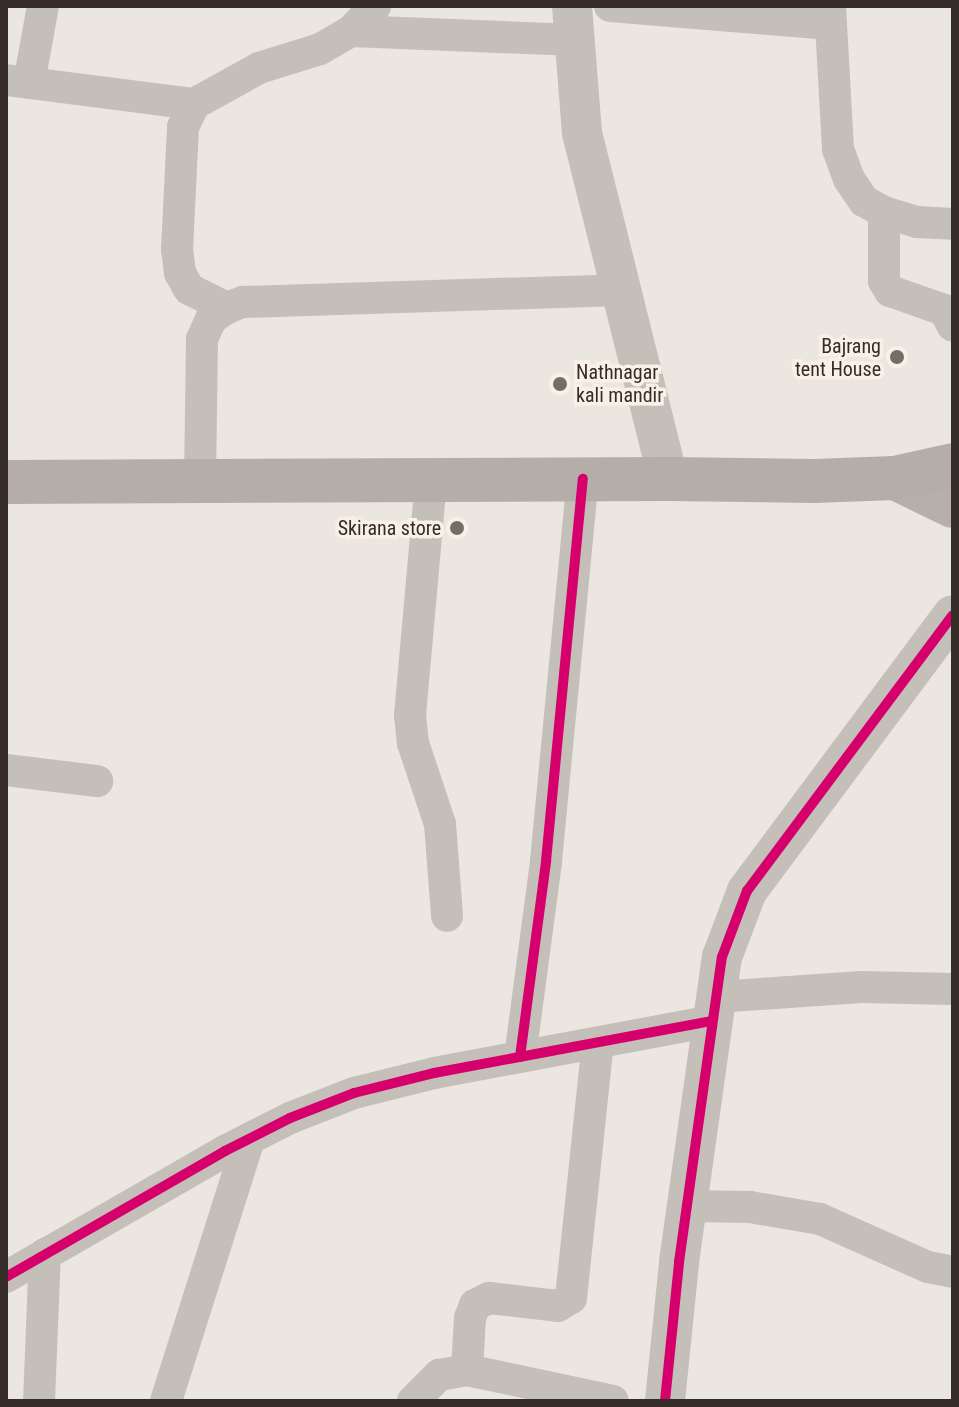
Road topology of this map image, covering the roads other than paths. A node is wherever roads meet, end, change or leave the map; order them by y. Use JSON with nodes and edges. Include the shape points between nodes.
{"nodes":[{"id":1,"x":43,"y":6,"type":"edge"},
{"id":2,"x":375,"y":6,"type":"edge"},
{"id":3,"x":610,"y":6,"type":"edge"},
{"id":4,"x":830,"y":15,"type":"edge"},
{"id":5,"x":573,"y":23,"type":"edge"},
{"id":6,"x":351,"y":31,"type":"junction"},
{"id":7,"x":17,"y":81,"type":"edge"},
{"id":8,"x":194,"y":104,"type":"junction"},
{"id":9,"x":884,"y":212,"type":"junction"},
{"id":10,"x":953,"y":224,"type":"edge"},
{"id":11,"x":621,"y":290,"type":"junction"},
{"id":12,"x":227,"y":308,"type":"junction"},
{"id":13,"x":953,"y":326,"type":"edge"},
{"id":14,"x":953,"y":465,"type":"edge"},
{"id":15,"x":895,"y":478,"type":"junction"},
{"id":16,"x":583,"y":479,"type":"junction"},
{"id":17,"x":668,"y":479,"type":"junction"},
{"id":18,"x":431,"y":480,"type":"junction"},
{"id":19,"x":200,"y":481,"type":"junction"},
{"id":20,"x":6,"y":482,"type":"edge"},
{"id":21,"x":953,"y":506,"type":"edge"},
{"id":22,"x":953,"y":615,"type":"edge"},
{"id":23,"x":6,"y":770,"type":"edge"},
{"id":24,"x":97,"y":781,"type":"dead end"},
{"id":25,"x":447,"y":916,"type":"dead end"},
{"id":26,"x":953,"y":989,"type":"edge"},
{"id":27,"x":714,"y":1009,"type":"junction"},
{"id":28,"x":598,"y":1042,"type":"junction"},
{"id":29,"x":520,"y":1057,"type":"junction"},
{"id":30,"x":249,"y":1139,"type":"junction"},
{"id":31,"x":689,"y":1206,"type":"junction"},
{"id":32,"x":45,"y":1254,"type":"junction"},
{"id":33,"x":953,"y":1272,"type":"edge"},
{"id":34,"x":6,"y":1277,"type":"edge"},
{"id":35,"x":467,"y":1370,"type":"junction"},
{"id":36,"x":558,"y":1395,"type":"edge"},
{"id":37,"x":39,"y":1401,"type":"edge"},
{"id":38,"x":166,"y":1401,"type":"edge"},
{"id":39,"x":413,"y":1401,"type":"edge"},
{"id":40,"x":613,"y":1401,"type":"edge"},
{"id":41,"x":665,"y":1401,"type":"edge"}],
"edges":[{"from":1,"to":7,"type":"street"},
{"from":2,"to":6,"type":"street"},
{"from":3,"to":4,"type":"street"},
{"from":4,"to":9,"type":"street","via":[[838,149],[864,201]]},
{"from":5,"to":6,"type":"street"},
{"from":5,"to":11,"type":"street","via":[[582,133]]},
{"from":6,"to":8,"type":"street","via":[[320,49],[259,68]]},
{"from":7,"to":8,"type":"street"},
{"from":8,"to":12,"type":"street","via":[[183,127],[180,273],[189,289]]},
{"from":9,"to":10,"type":"street","via":[[917,222]]},
{"from":9,"to":13,"type":"street","via":[[884,281],[890,291],[944,310]]},
{"from":11,"to":12,"type":"street","via":[[243,302]]},
{"from":11,"to":17,"type":"street"},
{"from":12,"to":19,"type":"street","via":[[211,319],[202,339]]},
{"from":14,"to":15,"type":"main road"},
{"from":15,"to":17,"type":"main road"},
{"from":15,"to":21,"type":"main road"},
{"from":16,"to":17,"type":"main road"},
{"from":16,"to":18,"type":"main road"},
{"from":16,"to":29,"type":"street","via":[[546,861]]},
{"from":18,"to":19,"type":"main road"},
{"from":18,"to":25,"type":"street","via":[[410,715],[413,743],[440,824]]},
{"from":19,"to":20,"type":"main road"},
{"from":22,"to":27,"type":"street","via":[[747,891],[722,957]]},
{"from":23,"to":24,"type":"street"},
{"from":26,"to":27,"type":"street","via":[[862,987]]},
{"from":27,"to":28,"type":"street"},
{"from":27,"to":31,"type":"street"},
{"from":28,"to":29,"type":"street"},
{"from":28,"to":35,"type":"street","via":[[571,1298],[558,1306],[489,1298],[475,1305]]},
{"from":29,"to":30,"type":"street","via":[[354,1093]]},
{"from":30,"to":32,"type":"street"},
{"from":30,"to":38,"type":"street"},
{"from":31,"to":33,"type":"street","via":[[750,1207],[820,1219],[928,1267]]},
{"from":31,"to":41,"type":"street"},
{"from":32,"to":34,"type":"street"},
{"from":32,"to":37,"type":"street"},
{"from":35,"to":36,"type":"street"},
{"from":35,"to":39,"type":"street","via":[[439,1375]]},
{"from":36,"to":40,"type":"street"}]}
